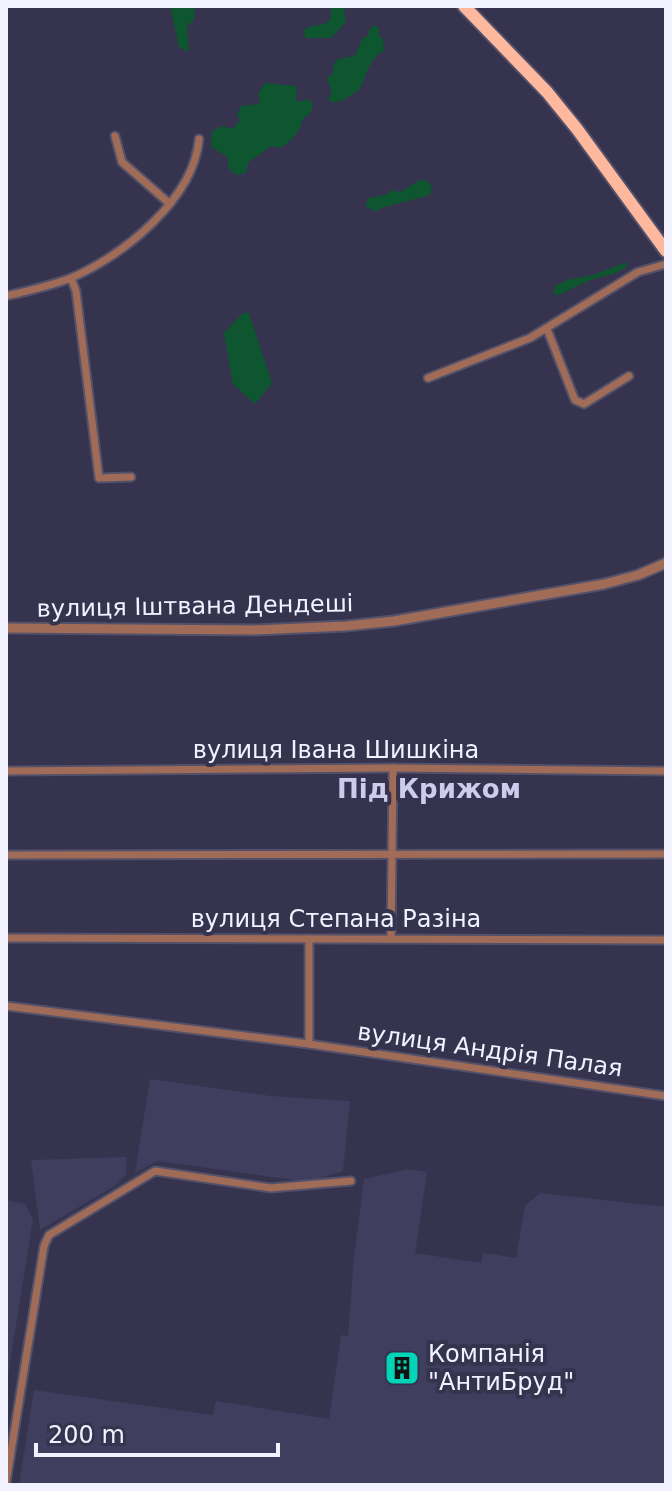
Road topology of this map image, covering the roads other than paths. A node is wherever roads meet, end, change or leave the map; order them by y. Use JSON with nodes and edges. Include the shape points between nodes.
{"nodes":[{"id":1,"x":464,"y":6,"type":"edge"},
{"id":2,"x":115,"y":136,"type":"dead end"},
{"id":3,"x":199,"y":139,"type":"dead end"},
{"id":4,"x":170,"y":204,"type":"junction"},
{"id":5,"x":666,"y":251,"type":"edge"},
{"id":6,"x":666,"y":264,"type":"edge"},
{"id":7,"x":71,"y":278,"type":"junction"},
{"id":8,"x":6,"y":296,"type":"edge"},
{"id":9,"x":547,"y":329,"type":"junction"},
{"id":10,"x":629,"y":376,"type":"dead end"},
{"id":11,"x":428,"y":378,"type":"dead end"},
{"id":12,"x":131,"y":477,"type":"dead end"},
{"id":13,"x":666,"y":563,"type":"edge"},
{"id":14,"x":6,"y":628,"type":"edge"},
{"id":15,"x":393,"y":768,"type":"junction"},
{"id":16,"x":6,"y":771,"type":"edge"},
{"id":17,"x":666,"y":771,"type":"edge"},
{"id":18,"x":392,"y":854,"type":"junction"},
{"id":19,"x":666,"y":854,"type":"edge"},
{"id":20,"x":6,"y":855,"type":"edge"},
{"id":21,"x":6,"y":938,"type":"edge"},
{"id":22,"x":309,"y":939,"type":"junction"},
{"id":23,"x":391,"y":939,"type":"junction"},
{"id":24,"x":666,"y":940,"type":"edge"},
{"id":25,"x":6,"y":1006,"type":"edge"},
{"id":26,"x":309,"y":1044,"type":"junction"},
{"id":27,"x":666,"y":1096,"type":"edge"},
{"id":28,"x":351,"y":1181,"type":"dead end"},
{"id":29,"x":6,"y":1483,"type":"edge"}],
"edges":[{"from":1,"to":5,"type":"highway","via":[[547,92]]},
{"from":2,"to":4,"type":"street","via":[[122,162]]},
{"from":3,"to":4,"type":"street","via":[[190,172]]},
{"from":4,"to":7,"type":"street","via":[[131,242]]},
{"from":6,"to":9,"type":"street","via":[[638,272]]},
{"from":7,"to":8,"type":"street"},
{"from":7,"to":12,"type":"street","via":[[99,478]]},
{"from":9,"to":10,"type":"street","via":[[579,403]]},
{"from":9,"to":11,"type":"street"},
{"from":13,"to":14,"type":"street","name":"вулиця Іштвана Дендеші","via":[[604,584],[357,625],[265,630]]},
{"from":15,"to":16,"type":"street","name":"вулиця Івана Шишкіна"},
{"from":15,"to":17,"type":"street","name":"вулиця Івана Шишкіна"},
{"from":15,"to":18,"type":"street"},
{"from":18,"to":19,"type":"street"},
{"from":18,"to":20,"type":"street"},
{"from":18,"to":23,"type":"street"},
{"from":21,"to":22,"type":"street","name":"вулиця Степана Разіна"},
{"from":22,"to":23,"type":"street","name":"вулиця Степана Разіна"},
{"from":22,"to":26,"type":"street"},
{"from":23,"to":24,"type":"street","name":"вулиця Степана Разіна"},
{"from":25,"to":26,"type":"street","name":"вулиця Андрія Палая"},
{"from":26,"to":27,"type":"street","name":"вулиця Андрія Палая"},
{"from":28,"to":29,"type":"street","via":[[271,1188],[155,1171],[49,1235]]}]}
